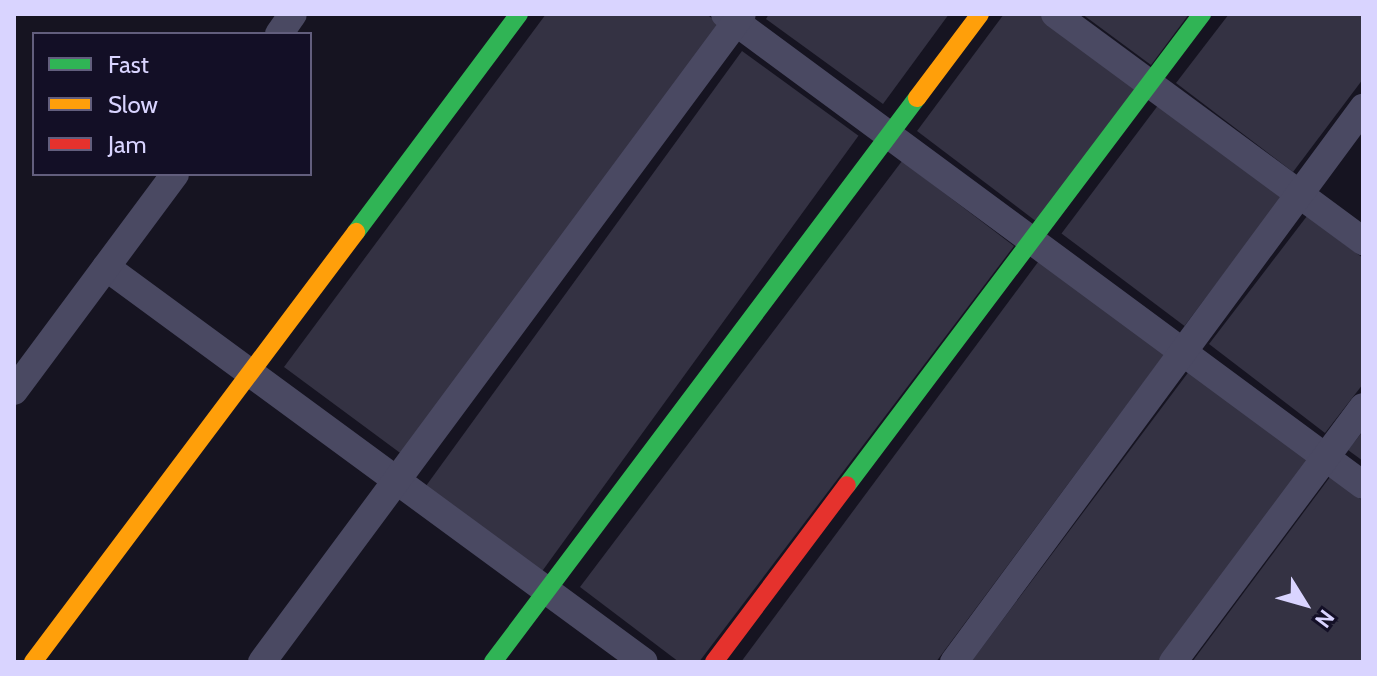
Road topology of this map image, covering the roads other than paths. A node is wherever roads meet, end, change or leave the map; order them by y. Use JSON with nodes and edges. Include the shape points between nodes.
{"nodes":[{"id":1,"x":293,"y":14,"type":"edge"},
{"id":2,"x":519,"y":14,"type":"edge"},
{"id":3,"x":980,"y":14,"type":"edge"},
{"id":4,"x":1055,"y":14,"type":"edge"},
{"id":5,"x":1202,"y":14,"type":"edge"},
{"id":6,"x":734,"y":17,"type":"edge"},
{"id":7,"x":280,"y":32,"type":"edge"},
{"id":8,"x":1150,"y":84,"type":"junction"},
{"id":9,"x":1363,"y":108,"type":"edge"},
{"id":10,"x":889,"y":135,"type":"junction"},
{"id":11,"x":174,"y":176,"type":"edge"},
{"id":12,"x":1300,"y":195,"type":"junction"},
{"id":13,"x":1032,"y":241,"type":"junction"},
{"id":14,"x":1363,"y":241,"type":"edge"},
{"id":15,"x":106,"y":267,"type":"junction"},
{"id":16,"x":1184,"y":352,"type":"junction"},
{"id":17,"x":251,"y":371,"type":"junction"},
{"id":18,"x":14,"y":391,"type":"edge"},
{"id":19,"x":1363,"y":407,"type":"edge"},
{"id":20,"x":1326,"y":457,"type":"junction"},
{"id":21,"x":398,"y":480,"type":"junction"},
{"id":22,"x":1363,"y":485,"type":"edge"},
{"id":23,"x":547,"y":590,"type":"junction"},
{"id":24,"x":33,"y":662,"type":"edge"},
{"id":25,"x":262,"y":662,"type":"edge"},
{"id":26,"x":493,"y":662,"type":"edge"},
{"id":27,"x":644,"y":662,"type":"edge"},
{"id":28,"x":714,"y":662,"type":"edge"},
{"id":29,"x":954,"y":662,"type":"edge"},
{"id":30,"x":1173,"y":662,"type":"edge"}],
"edges":[{"from":1,"to":7,"type":"street"},
{"from":2,"to":17,"type":"street"},
{"from":3,"to":10,"type":"street"},
{"from":4,"to":8,"type":"street"},
{"from":5,"to":8,"type":"street"},
{"from":6,"to":10,"type":"street"},
{"from":6,"to":21,"type":"street"},
{"from":8,"to":12,"type":"street"},
{"from":8,"to":13,"type":"street"},
{"from":9,"to":12,"type":"street"},
{"from":10,"to":13,"type":"street"},
{"from":10,"to":23,"type":"street"},
{"from":11,"to":15,"type":"street"},
{"from":12,"to":14,"type":"street"},
{"from":12,"to":16,"type":"street"},
{"from":13,"to":16,"type":"street"},
{"from":13,"to":28,"type":"street"},
{"from":15,"to":17,"type":"street"},
{"from":15,"to":18,"type":"street"},
{"from":16,"to":20,"type":"street"},
{"from":16,"to":29,"type":"street"},
{"from":17,"to":21,"type":"street"},
{"from":17,"to":24,"type":"street"},
{"from":19,"to":20,"type":"street"},
{"from":20,"to":22,"type":"street"},
{"from":20,"to":30,"type":"street"},
{"from":21,"to":23,"type":"street"},
{"from":21,"to":25,"type":"street"},
{"from":23,"to":26,"type":"street"},
{"from":23,"to":27,"type":"street"}]}
